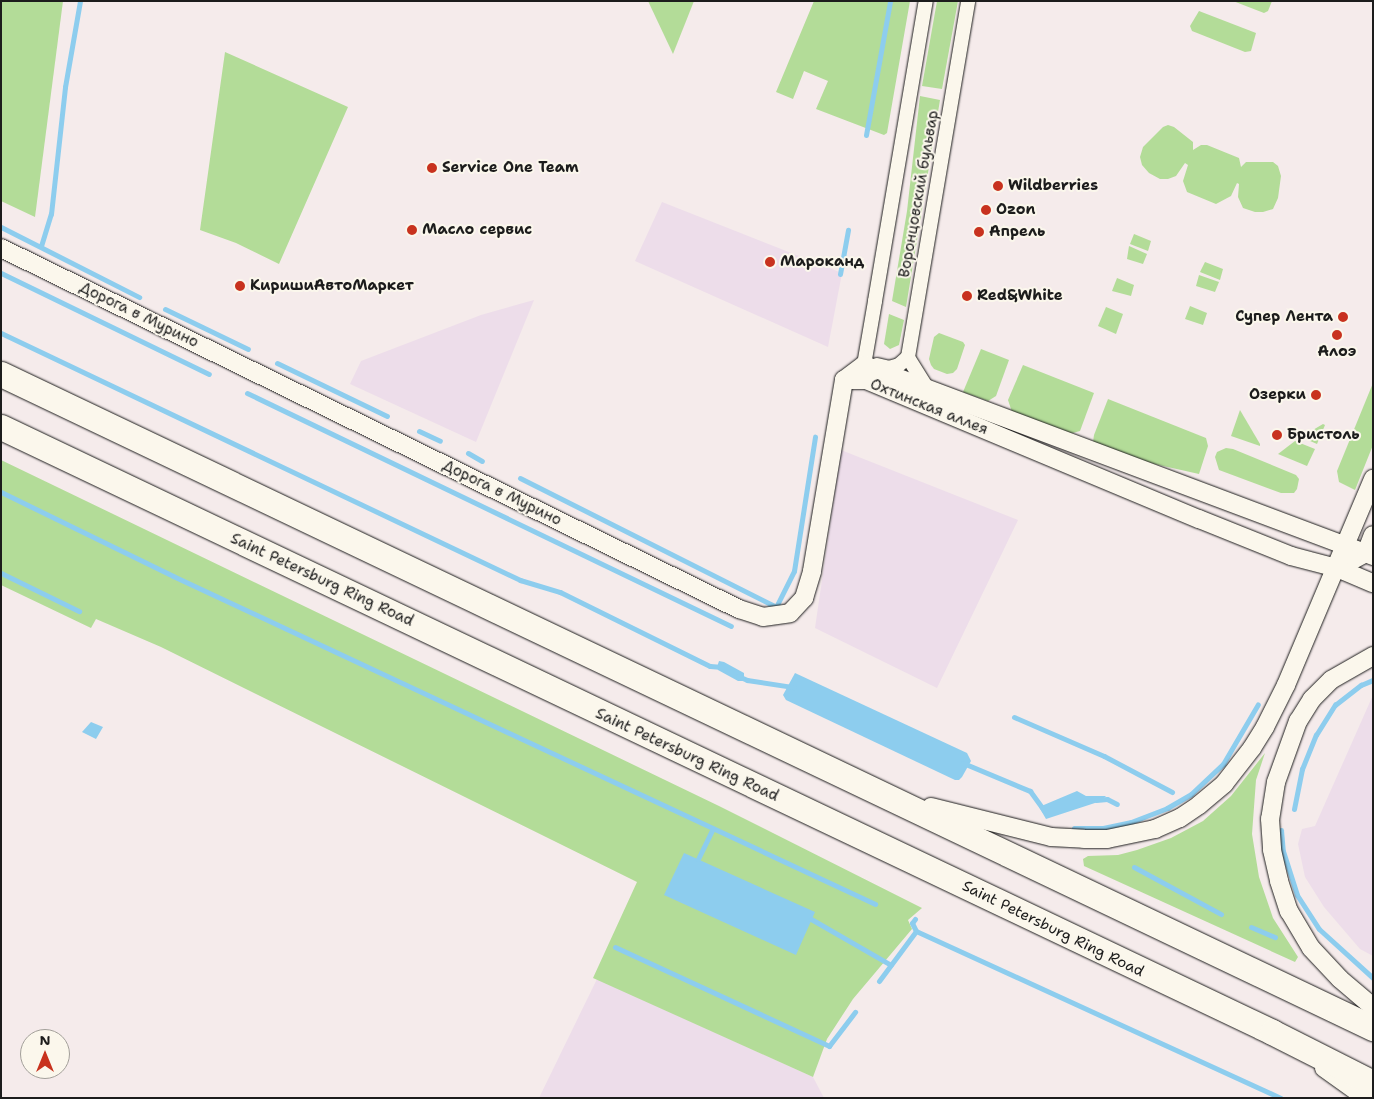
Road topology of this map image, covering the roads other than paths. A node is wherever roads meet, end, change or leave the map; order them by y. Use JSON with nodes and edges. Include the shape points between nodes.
{"nodes":[{"id":1,"x":926,"y":1,"type":"edge"},
{"id":2,"x":968,"y":1,"type":"edge"},
{"id":3,"x":1,"y":248,"type":"edge"},
{"id":4,"x":908,"y":358,"type":"junction"},
{"id":5,"x":866,"y":365,"type":"junction"},
{"id":6,"x":1,"y":374,"type":"edge"},
{"id":7,"x":844,"y":380,"type":"joint"},
{"id":8,"x":928,"y":388,"type":"junction"},
{"id":9,"x":1,"y":428,"type":"edge"},
{"id":10,"x":1373,"y":479,"type":"edge"},
{"id":11,"x":1373,"y":535,"type":"edge"},
{"id":12,"x":1346,"y":545,"type":"junction"},
{"id":13,"x":1369,"y":555,"type":"edge"},
{"id":14,"x":1337,"y":568,"type":"junction"},
{"id":15,"x":1373,"y":583,"type":"edge"},
{"id":16,"x":1373,"y":656,"type":"edge"},
{"id":17,"x":861,"y":785,"type":"junction"},
{"id":18,"x":1373,"y":1008,"type":"edge"},
{"id":19,"x":1373,"y":1028,"type":"edge"},
{"id":20,"x":1272,"y":1032,"type":"junction"},
{"id":21,"x":1373,"y":1083,"type":"edge"},
{"id":22,"x":1366,"y":1098,"type":"edge"}],
"edges":[{"from":1,"to":5,"type":"street","name":"Воронцовский бульвар"},
{"from":2,"to":4,"type":"street","name":"Воронцовский бульвар"},
{"from":3,"to":7,"type":"street","name":"Дорога в Мурино","via":[[739,609],[763,617],[790,613],[804,598],[812,571]]},
{"from":4,"to":5,"type":"street","via":[[889,368],[871,360]]},
{"from":4,"to":8,"type":"street"},
{"from":5,"to":7,"type":"street","name":"Охтинская аллея"},
{"from":5,"to":8,"type":"street","name":"Охтинская аллея"},
{"from":5,"to":14,"type":"street","name":"Охтинская аллея","via":[[1199,519],[1291,556]]},
{"from":6,"to":17,"type":"highway"},
{"from":8,"to":12,"type":"street","name":"Охтинская аллея"},
{"from":9,"to":20,"type":"highway","name":"Saint Petersburg Ring Road"},
{"from":10,"to":12,"type":"street"},
{"from":11,"to":13,"type":"street"},
{"from":12,"to":13,"type":"street","name":"Охтинская аллея"},
{"from":12,"to":14,"type":"street"},
{"from":13,"to":14,"type":"street"},
{"from":14,"to":15,"type":"street","name":"Охтинская аллея"},
{"from":14,"to":17,"type":"street","via":[[1286,685],[1252,748],[1224,784],[1180,818],[1155,829],[1107,839],[1050,837],[950,814]]},
{"from":16,"to":18,"type":"street","via":[[1331,680],[1312,699],[1298,720],[1276,782],[1270,820],[1272,850],[1289,911],[1311,948]]},
{"from":17,"to":19,"type":"highway"},
{"from":20,"to":21,"type":"highway","name":"Saint Petersburg Ring Road"},
{"from":20,"to":22,"type":"street"}]}
